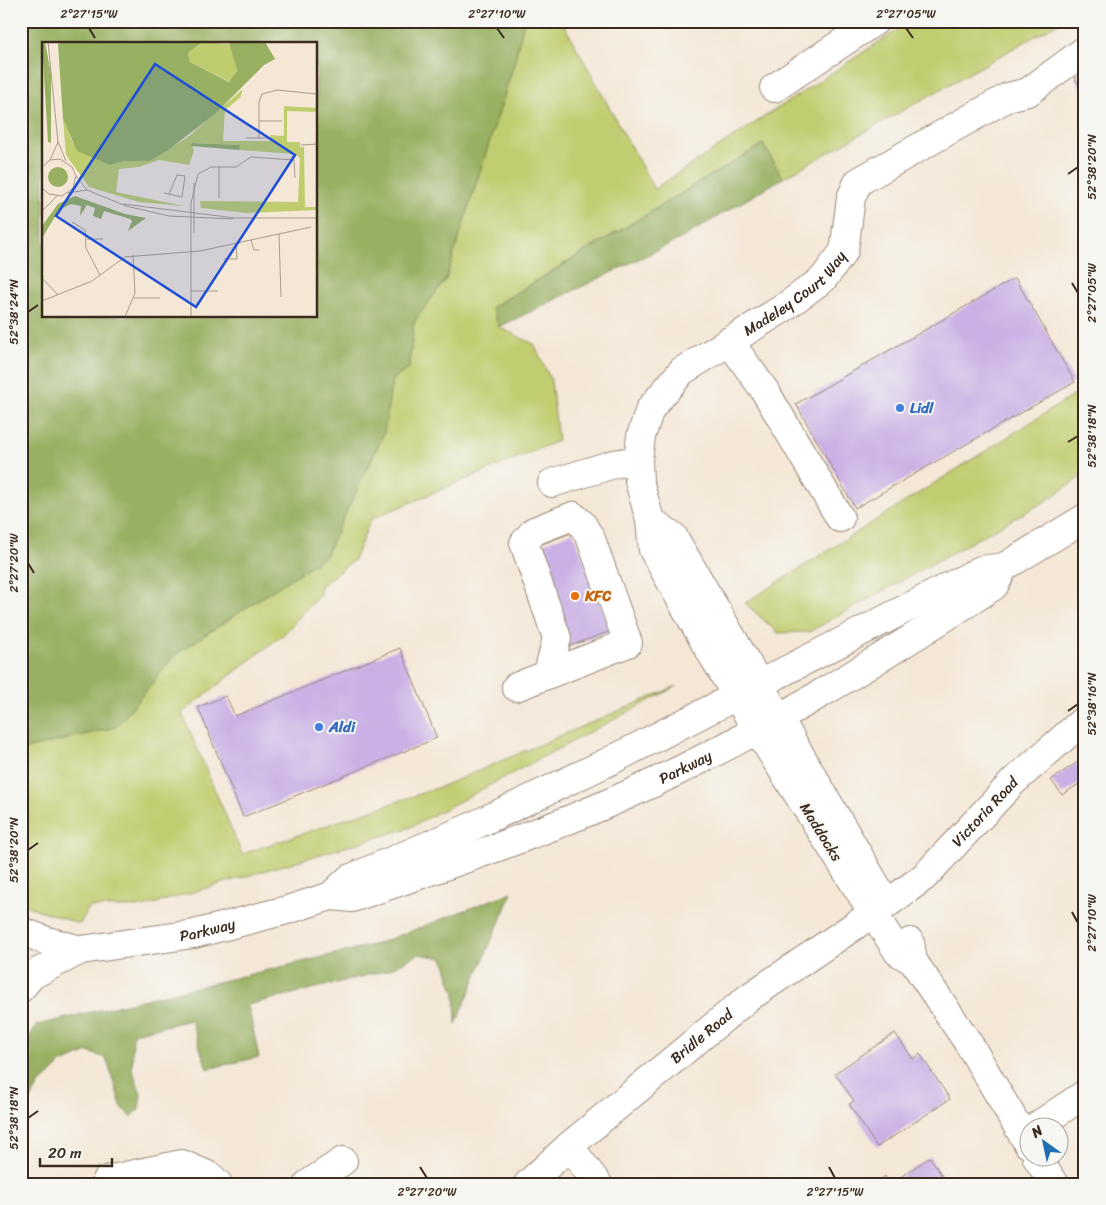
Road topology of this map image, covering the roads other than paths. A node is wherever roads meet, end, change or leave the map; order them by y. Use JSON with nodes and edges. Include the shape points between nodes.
{"nodes":[{"id":1,"x":875,"y":21,"type":"edge"},
{"id":2,"x":844,"y":30,"type":"edge"},
{"id":3,"x":1085,"y":50,"type":"edge"},
{"id":4,"x":774,"y":88,"type":"dead end"},
{"id":5,"x":729,"y":341,"type":"junction"},
{"id":6,"x":638,"y":460,"type":"junction"},
{"id":7,"x":552,"y":483,"type":"dead end"},
{"id":8,"x":840,"y":518,"type":"dead end"},
{"id":9,"x":1085,"y":518,"type":"edge"},
{"id":10,"x":1004,"y":567,"type":"junction"},
{"id":11,"x":548,"y":673,"type":"junction"},
{"id":12,"x":516,"y":687,"type":"dead end"},
{"id":13,"x":747,"y":689,"type":"junction"},
{"id":14,"x":1085,"y":720,"type":"edge"},
{"id":15,"x":768,"y":723,"type":"junction"},
{"id":16,"x":331,"y":896,"type":"junction"},
{"id":17,"x":880,"y":909,"type":"junction"},
{"id":18,"x":21,"y":931,"type":"edge"},
{"id":19,"x":81,"y":950,"type":"junction"},
{"id":20,"x":21,"y":988,"type":"edge"},
{"id":21,"x":1085,"y":1094,"type":"edge"},
{"id":22,"x":1051,"y":1118,"type":"edge"},
{"id":23,"x":1018,"y":1119,"type":"edge"},
{"id":24,"x":569,"y":1146,"type":"junction"},
{"id":25,"x":343,"y":1161,"type":"dead end"},
{"id":26,"x":1044,"y":1168,"type":"edge"},
{"id":27,"x":107,"y":1180,"type":"dead end"},
{"id":28,"x":218,"y":1184,"type":"edge"},
{"id":29,"x":308,"y":1184,"type":"edge"},
{"id":30,"x":528,"y":1184,"type":"edge"},
{"id":31,"x":598,"y":1184,"type":"edge"},
{"id":32,"x":1054,"y":1184,"type":"edge"}],
"edges":[{"from":1,"to":2,"type":"street"},
{"from":2,"to":4,"type":"street"},
{"from":3,"to":5,"type":"street","name":"Madeley Court Way","via":[[1028,92],[1008,96],[858,182],[851,198],[844,251],[823,280]]},
{"from":5,"to":6,"type":"street","name":"Madeley Court Way","via":[[682,371],[650,409],[641,436]]},
{"from":5,"to":8,"type":"street","via":[[765,391]]},
{"from":6,"to":7,"type":"street"},
{"from":6,"to":13,"type":"street","name":"Madeley Court Way","via":[[653,550]]},
{"from":9,"to":10,"type":"street","name":"Parkway"},
{"from":10,"to":13,"type":"street","name":"Parkway","via":[[981,570]]},
{"from":10,"to":15,"type":"street","name":"Parkway","via":[[994,586],[835,686]]},
{"from":11,"to":11,"type":"street","via":[[628,643],[591,539],[573,516],[534,531],[524,543],[557,638]]},
{"from":11,"to":12,"type":"street"},
{"from":13,"to":15,"type":"street","name":"Maddocks"},
{"from":13,"to":16,"type":"street","name":"Parkway","via":[[664,735],[519,805],[349,879]]},
{"from":14,"to":17,"type":"street","name":"Victoria Road","via":[[1013,782],[924,877]]},
{"from":15,"to":16,"type":"street","name":"Parkway","via":[[628,795],[545,829],[352,898]]},
{"from":15,"to":17,"type":"street","name":"Maddocks"},
{"from":16,"to":19,"type":"street","name":"Parkway","via":[[194,934]]},
{"from":17,"to":23,"type":"street","name":"Maddocks","via":[[898,952],[913,960]]},
{"from":17,"to":24,"type":"street","name":"Bridle Road","via":[[748,998]]},
{"from":18,"to":19,"type":"street","name":"Parkway"},
{"from":19,"to":20,"type":"street","name":"Parkway","via":[[32,975]]},
{"from":21,"to":22,"type":"street"},
{"from":24,"to":30,"type":"street","name":"Bridle Road"},
{"from":24,"to":31,"type":"street"},
{"from":25,"to":29,"type":"street"},
{"from":26,"to":32,"type":"street"},
{"from":27,"to":28,"type":"street","via":[[182,1164],[210,1176]]}]}
